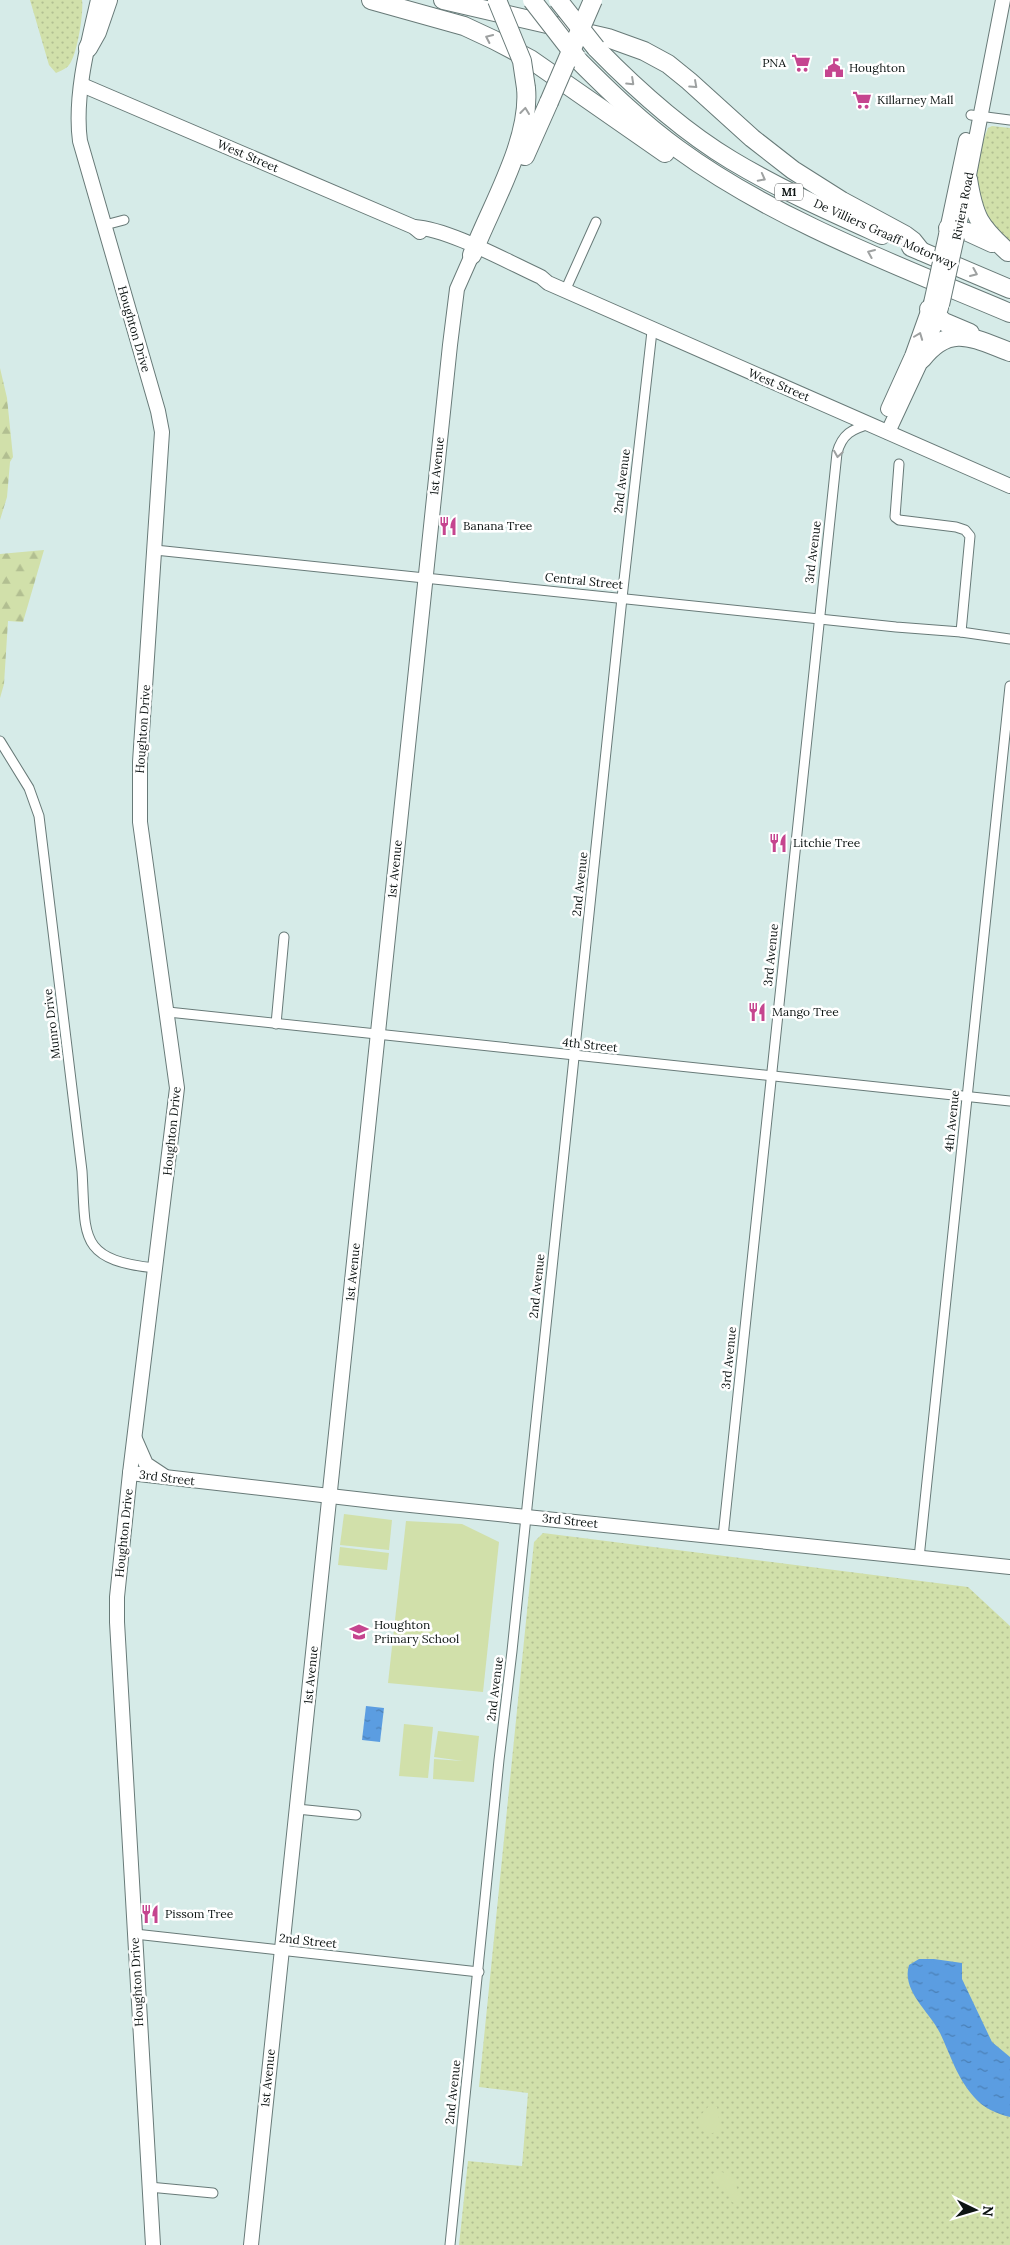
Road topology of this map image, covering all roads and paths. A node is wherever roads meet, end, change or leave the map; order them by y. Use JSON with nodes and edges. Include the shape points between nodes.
{"nodes":[{"id":1,"x":89,"y":0,"type":"edge"},
{"id":2,"x":98,"y":0,"type":"edge"},
{"id":3,"x":108,"y":0,"type":"edge"},
{"id":4,"x":370,"y":0,"type":"edge"},
{"id":5,"x":443,"y":0,"type":"edge"},
{"id":6,"x":497,"y":0,"type":"edge"},
{"id":7,"x":532,"y":0,"type":"edge"},
{"id":8,"x":558,"y":0,"type":"edge"},
{"id":9,"x":593,"y":0,"type":"edge"},
{"id":10,"x":994,"y":0,"type":"edge"},
{"id":11,"x":1003,"y":0,"type":"edge"},
{"id":12,"x":92,"y":26,"type":"junction"},
{"id":13,"x":88,"y":48,"type":"junction"},
{"id":14,"x":82,"y":85,"type":"junction"},
{"id":15,"x":975,"y":116,"type":"junction"},
{"id":16,"x":1010,"y":120,"type":"edge"},
{"id":17,"x":709,"y":170,"type":"junction"},
{"id":18,"x":968,"y":179,"type":"junction"},
{"id":19,"x":124,"y":220,"type":"dead end"},
{"id":20,"x":596,"y":222,"type":"dead end"},
{"id":21,"x":105,"y":225,"type":"junction"},
{"id":22,"x":953,"y":232,"type":"junction"},
{"id":23,"x":921,"y":251,"type":"junction"},
{"id":24,"x":477,"y":252,"type":"junction"},
{"id":25,"x":1009,"y":252,"type":"edge"},
{"id":26,"x":1010,"y":289,"type":"edge"},
{"id":27,"x":565,"y":291,"type":"junction"},
{"id":28,"x":935,"y":308,"type":"junction"},
{"id":29,"x":1010,"y":313,"type":"edge"},
{"id":30,"x":652,"y":331,"type":"junction"},
{"id":31,"x":1010,"y":347,"type":"edge"},
{"id":32,"x":1010,"y":352,"type":"edge"},
{"id":33,"x":922,"y":359,"type":"junction"},
{"id":34,"x":879,"y":428,"type":"junction"},
{"id":35,"x":899,"y":464,"type":"dead end"},
{"id":36,"x":1010,"y":486,"type":"edge"},
{"id":37,"x":155,"y":550,"type":"junction"},
{"id":38,"x":426,"y":578,"type":"junction"},
{"id":39,"x":622,"y":598,"type":"junction"},
{"id":40,"x":818,"y":619,"type":"junction"},
{"id":41,"x":961,"y":632,"type":"junction"},
{"id":42,"x":1010,"y":639,"type":"edge"},
{"id":43,"x":1010,"y":686,"type":"edge"},
{"id":44,"x":0,"y":741,"type":"edge"},
{"id":45,"x":284,"y":937,"type":"dead end"},
{"id":46,"x":168,"y":1012,"type":"junction"},
{"id":47,"x":276,"y":1024,"type":"junction"},
{"id":48,"x":378,"y":1036,"type":"junction"},
{"id":49,"x":575,"y":1055,"type":"junction"},
{"id":50,"x":771,"y":1077,"type":"junction"},
{"id":51,"x":967,"y":1096,"type":"junction"},
{"id":52,"x":1010,"y":1101,"type":"edge"},
{"id":53,"x":155,"y":1268,"type":"junction"},
{"id":54,"x":135,"y":1437,"type":"junction"},
{"id":55,"x":130,"y":1473,"type":"junction"},
{"id":56,"x":169,"y":1478,"type":"junction"},
{"id":57,"x":330,"y":1496,"type":"junction"},
{"id":58,"x":526,"y":1516,"type":"junction"},
{"id":59,"x":723,"y":1537,"type":"junction"},
{"id":60,"x":919,"y":1558,"type":"junction"},
{"id":61,"x":1010,"y":1567,"type":"edge"},
{"id":62,"x":297,"y":1809,"type":"junction"},
{"id":63,"x":356,"y":1815,"type":"dead end"},
{"id":64,"x":135,"y":1934,"type":"junction"},
{"id":65,"x":282,"y":1951,"type":"junction"},
{"id":66,"x":479,"y":1972,"type":"junction"},
{"id":67,"x":149,"y":2187,"type":"junction"},
{"id":68,"x":213,"y":2193,"type":"dead end"},
{"id":69,"x":153,"y":2245,"type":"edge"},
{"id":70,"x":251,"y":2245,"type":"edge"},
{"id":71,"x":450,"y":2245,"type":"edge"}],
"edges":[{"from":1,"to":12,"type":"main road"},
{"from":2,"to":12,"type":"main road","name":"Houghton Drive"},
{"from":3,"to":13,"type":"highway"},
{"from":17,"to":4,"type":"highway","one_way":true,"via":[[671,156],[530,59],[494,40],[456,24]]},
{"from":5,"to":23,"type":"highway","one_way":true,"via":[[608,38],[652,55],[689,80],[752,138],[793,170],[905,235]]},
{"from":24,"to":6,"type":"highway","one_way":true,"bridge":true,"via":[[522,131],[527,98],[522,61]]},
{"from":7,"to":17,"type":"highway","number":"M1","bridge":true,"via":[[579,61],[620,102]]},
{"from":8,"to":23,"type":"highway","name":"De Villiers Graaff Motorway","number":"M1","one_way":true,"bridge":true,"via":[[625,78],[667,115],[730,159],[790,192]]},
{"from":9,"to":24,"type":"highway","bridge":true,"via":[[549,102]]},
{"from":10,"to":15,"type":"main road","name":"Riviera Road"},
{"from":11,"to":15,"type":"main road","name":"Riviera Road"},
{"from":12,"to":13,"type":"main road","name":"Houghton Drive"},
{"from":13,"to":14,"type":"main road","name":"Houghton Drive"},
{"from":14,"to":21,"type":"main road","name":"Houghton Drive","via":[[80,141]]},
{"from":14,"to":24,"type":"main road","name":"West Street","via":[[414,227],[425,236]]},
{"from":15,"to":16,"type":"street"},
{"from":15,"to":18,"type":"main road","name":"Riviera Road"},
{"from":15,"to":22,"type":"main road","name":"Riviera Road"},
{"from":29,"to":17,"type":"highway","number":"M1","one_way":true,"via":[[806,224]]},
{"from":18,"to":22,"type":"main road","name":"Riviera Road"},
{"from":18,"to":25,"type":"highway","via":[[978,221]]},
{"from":19,"to":21,"type":"street"},
{"from":20,"to":27,"type":"street"},
{"from":21,"to":37,"type":"main road","name":"Houghton Drive","via":[[161,426]]},
{"from":22,"to":25,"type":"highway","via":[[975,235]]},
{"from":22,"to":28,"type":"main road","name":"Riviera Road","bridge":true},
{"from":23,"to":26,"type":"highway","name":"De Villiers Graaff Motorway","number":"M1","one_way":true},
{"from":24,"to":27,"type":"main road","name":"West Street","via":[[541,277]]},
{"from":24,"to":38,"type":"main road","name":"1st Avenue","via":[[464,292],[457,299]]},
{"from":27,"to":30,"type":"main road","name":"West Street"},
{"from":28,"to":31,"type":"highway","via":[[949,325]]},
{"from":28,"to":33,"type":"main road","name":"Riviera Road"},
{"from":34,"to":28,"type":"main road","name":"Riviera Road","one_way":true},
{"from":30,"to":34,"type":"main road","name":"West Street"},
{"from":30,"to":39,"type":"street","name":"2nd Avenue"},
{"from":32,"to":33,"type":"highway","via":[[954,336],[940,340]]},
{"from":33,"to":34,"type":"main road","name":"Riviera Road"},
{"from":34,"to":36,"type":"main road","name":"West Street"},
{"from":34,"to":40,"type":"street","name":"3rd Avenue","one_way":true,"via":[[849,432],[840,444]]},
{"from":35,"to":41,"type":"street","via":[[895,517],[956,527],[970,536]]},
{"from":37,"to":38,"type":"street","name":"Central Street"},
{"from":37,"to":46,"type":"main road","name":"Houghton Drive","via":[[140,762],[140,814]]},
{"from":38,"to":39,"type":"street","name":"Central Street"},
{"from":38,"to":48,"type":"main road","name":"1st Avenue"},
{"from":39,"to":40,"type":"street","name":"Central Street"},
{"from":39,"to":49,"type":"street","name":"2nd Avenue"},
{"from":40,"to":41,"type":"street","name":"Central Street"},
{"from":40,"to":50,"type":"street","name":"3rd Avenue","via":[[812,704]]},
{"from":41,"to":42,"type":"street","name":"Central Street"},
{"from":43,"to":51,"type":"street","name":"4th Avenue"},
{"from":44,"to":53,"type":"street","name":"Munro Drive","via":[[21,773],[39,816],[82,1171],[86,1230],[91,1243],[110,1258]]},
{"from":45,"to":47,"type":"street"},
{"from":46,"to":47,"type":"street","name":"4th Street"},
{"from":46,"to":53,"type":"main road","name":"Houghton Drive","via":[[177,1088]]},
{"from":47,"to":48,"type":"street","name":"4th Street"},
{"from":48,"to":49,"type":"street","name":"4th Street"},
{"from":48,"to":57,"type":"main road","name":"1st Avenue"},
{"from":49,"to":50,"type":"street","name":"4th Street"},
{"from":49,"to":58,"type":"street","name":"2nd Avenue"},
{"from":50,"to":51,"type":"street","name":"4th Street"},
{"from":50,"to":59,"type":"street","name":"3rd Avenue"},
{"from":51,"to":52,"type":"street","name":"4th Street"},
{"from":51,"to":60,"type":"street","name":"4th Avenue"},
{"from":53,"to":54,"type":"main road","name":"Houghton Drive"},
{"from":54,"to":55,"type":"main road","name":"Houghton Drive"},
{"from":54,"to":56,"type":"main road","via":[[146,1464]]},
{"from":55,"to":56,"type":"main road","name":"3rd Street"},
{"from":55,"to":64,"type":"main road","name":"Houghton Drive","via":[[116,1622]]},
{"from":56,"to":57,"type":"main road","name":"3rd Street"},
{"from":57,"to":58,"type":"main road","name":"3rd Street"},
{"from":57,"to":62,"type":"main road","name":"1st Avenue"},
{"from":58,"to":59,"type":"main road","name":"3rd Street"},
{"from":58,"to":66,"type":"street","name":"2nd Avenue"},
{"from":59,"to":60,"type":"main road","name":"3rd Street"},
{"from":60,"to":61,"type":"main road","name":"3rd Street"},
{"from":62,"to":63,"type":"street"},
{"from":62,"to":65,"type":"main road","name":"1st Avenue"},
{"from":64,"to":65,"type":"street","name":"2nd Street"},
{"from":64,"to":67,"type":"main road","name":"Houghton Drive"},
{"from":65,"to":66,"type":"street","name":"2nd Street"},
{"from":65,"to":70,"type":"main road","name":"1st Avenue"},
{"from":66,"to":71,"type":"street","name":"2nd Avenue"},
{"from":67,"to":68,"type":"street"},
{"from":67,"to":69,"type":"main road","name":"Houghton Drive"}]}
